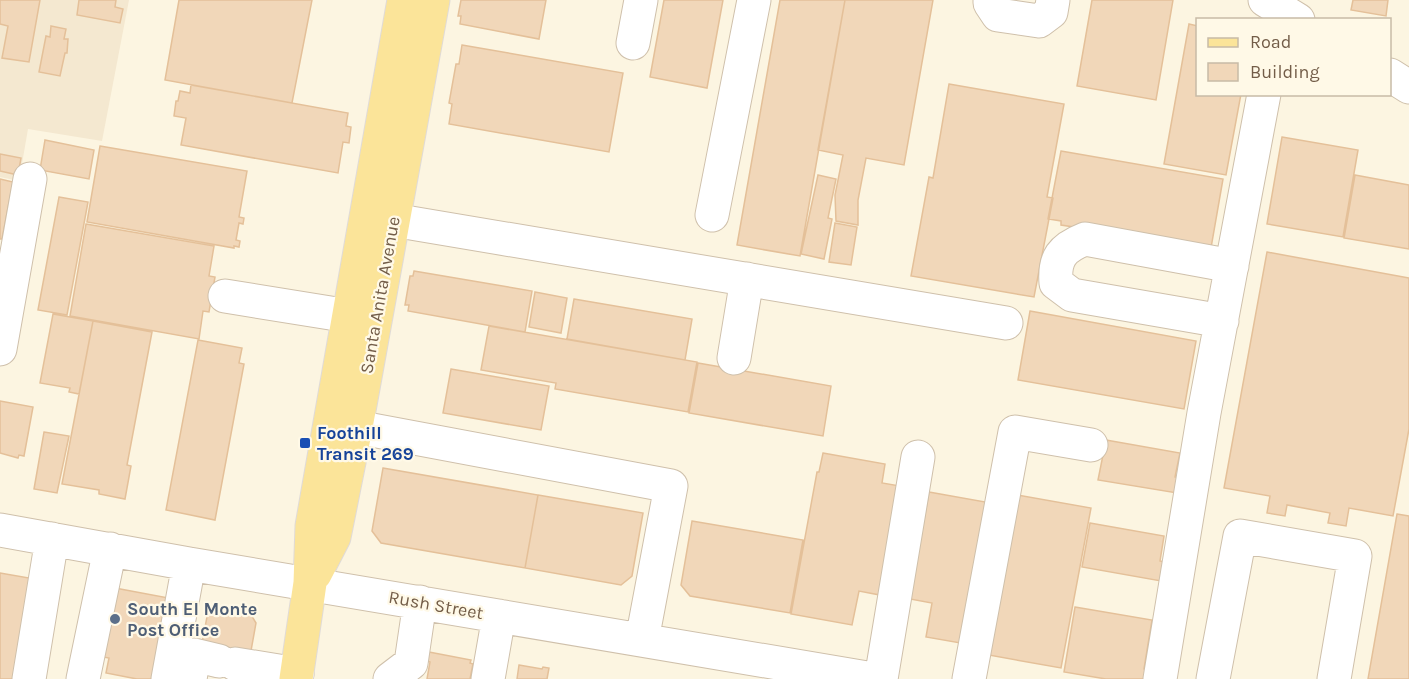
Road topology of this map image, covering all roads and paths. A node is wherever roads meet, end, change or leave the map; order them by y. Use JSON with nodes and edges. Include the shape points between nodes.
{"nodes":[{"id":1,"x":404,"y":0,"type":"edge"},
{"id":2,"x":433,"y":0,"type":"edge"},
{"id":3,"x":641,"y":0,"type":"edge"},
{"id":4,"x":754,"y":0,"type":"edge"},
{"id":5,"x":990,"y":0,"type":"edge"},
{"id":6,"x":1053,"y":0,"type":"edge"},
{"id":7,"x":633,"y":43,"type":"dead end"},
{"id":8,"x":1391,"y":76,"type":"edge"},
{"id":9,"x":1409,"y":87,"type":"edge"},
{"id":10,"x":1264,"y":96,"type":"edge"},
{"id":11,"x":30,"y":179,"type":"dead end"},
{"id":12,"x":712,"y":215,"type":"dead end"},
{"id":13,"x":393,"y":220,"type":"junction"},
{"id":14,"x":1232,"y":266,"type":"junction"},
{"id":15,"x":747,"y":279,"type":"junction"},
{"id":16,"x":225,"y":296,"type":"dead end"},
{"id":17,"x":349,"y":316,"type":"junction"},
{"id":18,"x":1222,"y":321,"type":"junction"},
{"id":19,"x":1006,"y":322,"type":"dead end"},
{"id":20,"x":0,"y":349,"type":"edge"},
{"id":21,"x":734,"y":358,"type":"dead end"},
{"id":22,"x":356,"y":427,"type":"junction"},
{"id":23,"x":1091,"y":446,"type":"dead end"},
{"id":24,"x":918,"y":457,"type":"dead end"},
{"id":25,"x":0,"y":530,"type":"edge"},
{"id":26,"x":52,"y":539,"type":"junction"},
{"id":27,"x":110,"y":549,"type":"junction"},
{"id":28,"x":197,"y":565,"type":"junction"},
{"id":29,"x":310,"y":583,"type":"junction"},
{"id":30,"x":420,"y":602,"type":"junction"},
{"id":31,"x":499,"y":616,"type":"junction"},
{"id":32,"x":642,"y":640,"type":"junction"},
{"id":33,"x":209,"y":665,"type":"edge"},
{"id":34,"x":759,"y":669,"type":"edge"},
{"id":35,"x":296,"y":676,"type":"edge"},
{"id":36,"x":29,"y":679,"type":"edge"},
{"id":37,"x":83,"y":679,"type":"edge"},
{"id":38,"x":168,"y":679,"type":"edge"},
{"id":39,"x":390,"y":679,"type":"edge"},
{"id":40,"x":488,"y":679,"type":"edge"},
{"id":41,"x":873,"y":679,"type":"edge"},
{"id":42,"x":881,"y":679,"type":"edge"},
{"id":43,"x":969,"y":679,"type":"edge"},
{"id":44,"x":1160,"y":679,"type":"edge"},
{"id":45,"x":1213,"y":679,"type":"edge"},
{"id":46,"x":1334,"y":679,"type":"edge"}],
"edges":[{"from":1,"to":17,"type":"main road","name":"Santa Anita Avenue"},
{"from":2,"to":13,"type":"main road","name":"Santa Anita Avenue"},
{"from":3,"to":7,"type":"street"},
{"from":4,"to":12,"type":"street"},
{"from":5,"to":6,"type":"street","via":[[998,15],[1039,21],[1050,12]]},
{"from":8,"to":9,"type":"street"},
{"from":10,"to":14,"type":"street"},
{"from":11,"to":20,"type":"street"},
{"from":13,"to":15,"type":"street"},
{"from":13,"to":22,"type":"main road","name":"Santa Anita Avenue"},
{"from":14,"to":18,"type":"street"},
{"from":14,"to":18,"type":"street","via":[[1085,239],[1060,255],[1055,270],[1056,283],[1072,295]]},
{"from":15,"to":19,"type":"street"},
{"from":15,"to":21,"type":"street"},
{"from":16,"to":17,"type":"street"},
{"from":17,"to":29,"type":"main road","name":"Santa Anita Avenue","via":[[312,526]]},
{"from":18,"to":44,"type":"street"},
{"from":22,"to":29,"type":"main road","name":"Santa Anita Avenue","via":[[334,537]]},
{"from":22,"to":32,"type":"street","via":[[671,486]]},
{"from":23,"to":43,"type":"street","via":[[1015,432]]},
{"from":24,"to":42,"type":"street"},
{"from":25,"to":26,"type":"street","name":"Rush Street"},
{"from":26,"to":27,"type":"street","name":"Rush Street"},
{"from":26,"to":36,"type":"street"},
{"from":27,"to":28,"type":"street","name":"Rush Street"},
{"from":27,"to":37,"type":"street"},
{"from":28,"to":29,"type":"street","name":"Rush Street"},
{"from":28,"to":33,"type":"street"},
{"from":28,"to":38,"type":"street"},
{"from":29,"to":30,"type":"street","name":"Rush Street"},
{"from":29,"to":35,"type":"main road","name":"Santa Anita Avenue"},
{"from":30,"to":31,"type":"street","name":"Rush Street"},
{"from":30,"to":39,"type":"street","via":[[411,663]]},
{"from":31,"to":32,"type":"street","name":"Rush Street"},
{"from":31,"to":40,"type":"street"},
{"from":32,"to":34,"type":"street","name":"Rush Street"},
{"from":33,"to":35,"type":"street"},
{"from":34,"to":41,"type":"street","name":"Rush Street"},
{"from":45,"to":46,"type":"street","via":[[1240,536],[1354,556]]}]}
